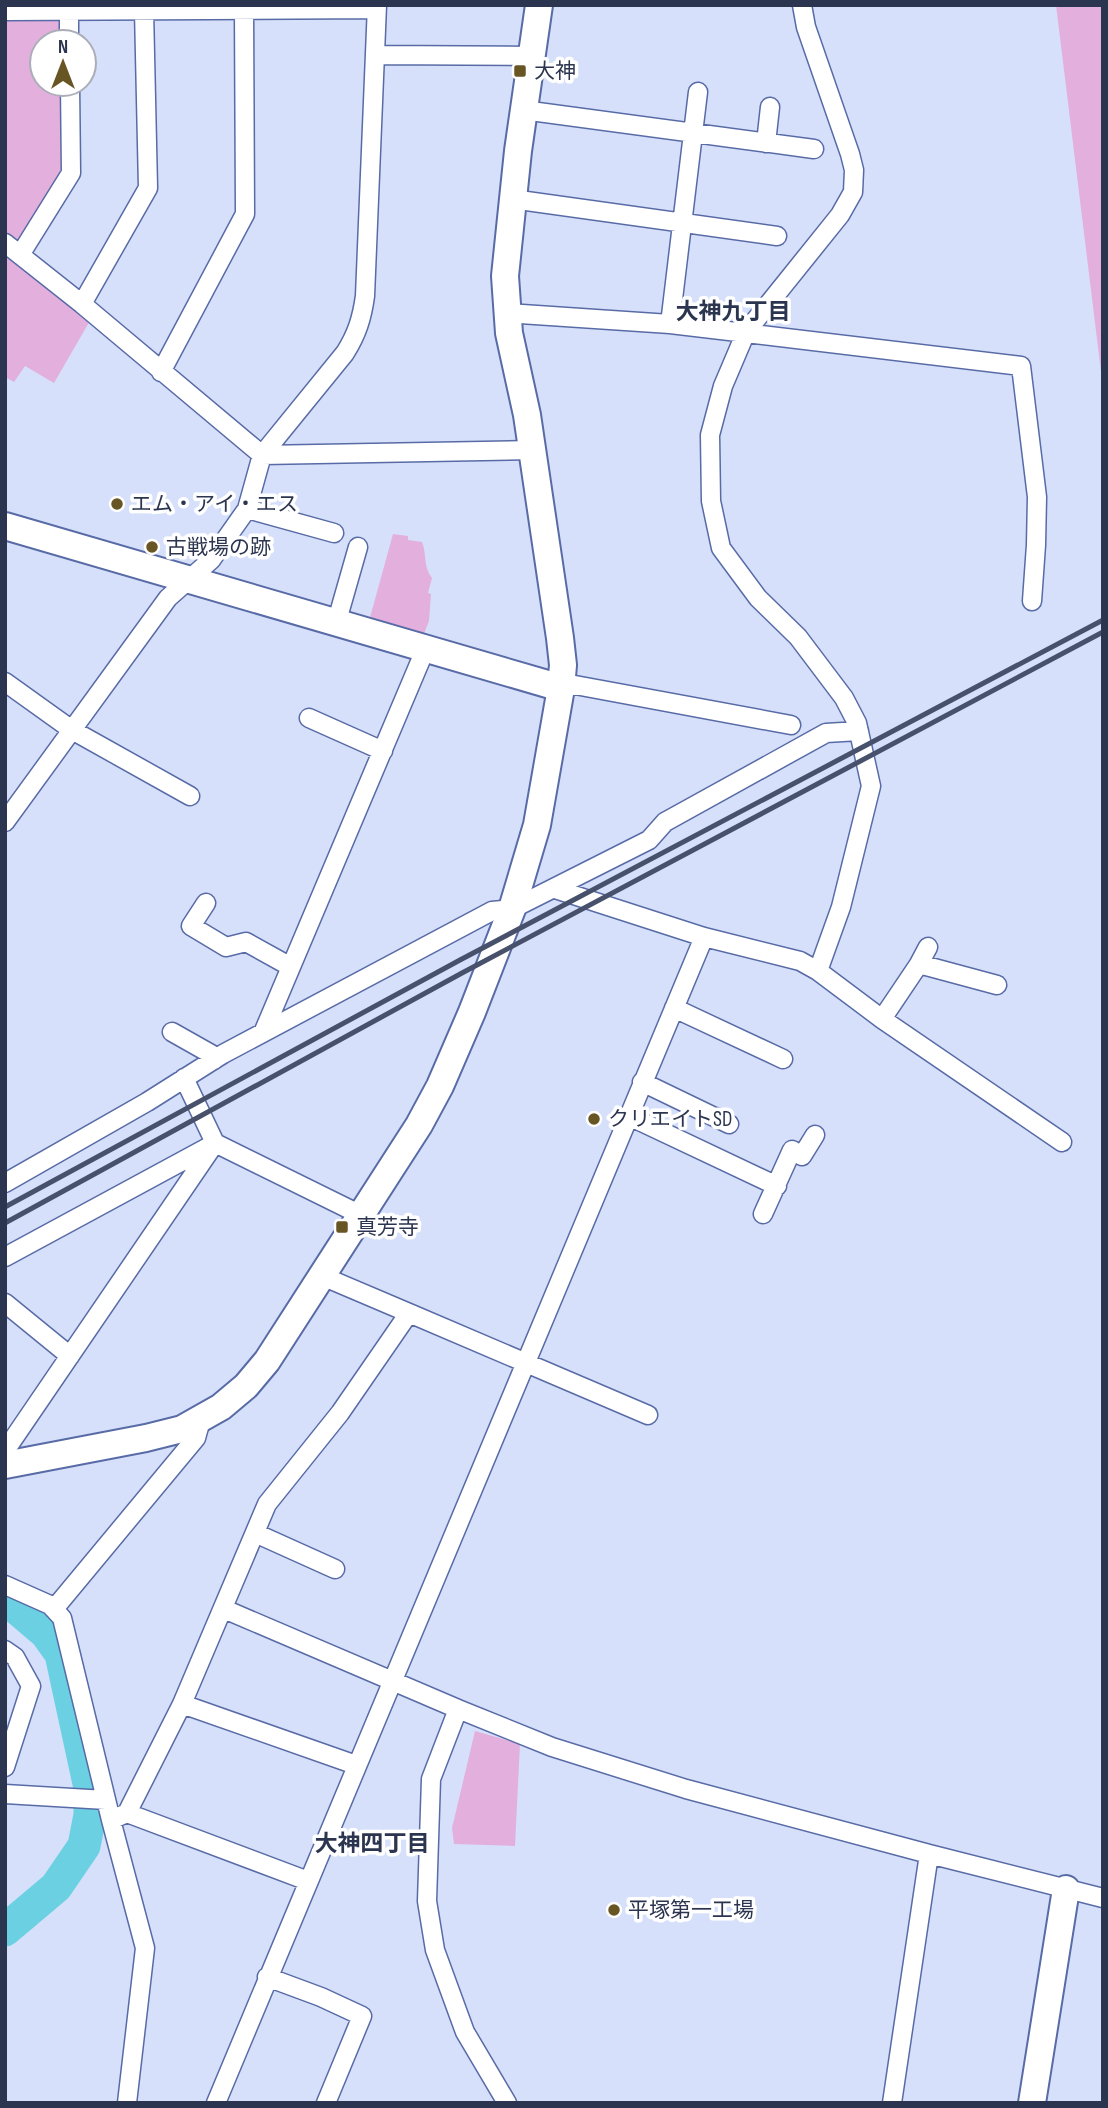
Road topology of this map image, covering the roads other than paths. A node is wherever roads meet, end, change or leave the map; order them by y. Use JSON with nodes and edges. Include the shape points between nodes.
{"nodes":[{"id":1,"x":539,"y":5,"type":"edge"},
{"id":2,"x":802,"y":5,"type":"edge"},
{"id":3,"x":377,"y":7,"type":"edge"},
{"id":4,"x":144,"y":10,"type":"junction"},
{"id":5,"x":244,"y":10,"type":"junction"},
{"id":6,"x":5,"y":11,"type":"edge"},
{"id":7,"x":69,"y":11,"type":"junction"},
{"id":8,"x":69,"y":28,"type":"edge"},
{"id":9,"x":375,"y":55,"type":"junction"},
{"id":10,"x":531,"y":56,"type":"junction"},
{"id":11,"x":698,"y":92,"type":"dead end"},
{"id":12,"x":70,"y":98,"type":"edge"},
{"id":13,"x":770,"y":107,"type":"dead end"},
{"id":14,"x":523,"y":110,"type":"junction"},
{"id":15,"x":692,"y":134,"type":"junction"},
{"id":16,"x":766,"y":143,"type":"junction"},
{"id":17,"x":814,"y":149,"type":"dead end"},
{"id":18,"x":512,"y":199,"type":"junction"},
{"id":19,"x":681,"y":223,"type":"junction"},
{"id":20,"x":776,"y":236,"type":"dead end"},
{"id":21,"x":5,"y":243,"type":"edge"},
{"id":22,"x":20,"y":255,"type":"junction"},
{"id":23,"x":82,"y":304,"type":"junction"},
{"id":24,"x":506,"y":313,"type":"junction"},
{"id":25,"x":670,"y":324,"type":"junction"},
{"id":26,"x":746,"y":332,"type":"junction"},
{"id":27,"x":161,"y":372,"type":"junction"},
{"id":28,"x":533,"y":450,"type":"junction"},
{"id":29,"x":262,"y":455,"type":"junction"},
{"id":30,"x":247,"y":509,"type":"junction"},
{"id":31,"x":5,"y":526,"type":"edge"},
{"id":32,"x":334,"y":533,"type":"dead end"},
{"id":33,"x":358,"y":547,"type":"dead end"},
{"id":34,"x":187,"y":580,"type":"junction"},
{"id":35,"x":1032,"y":601,"type":"dead end"},
{"id":36,"x":336,"y":624,"type":"junction"},
{"id":37,"x":425,"y":650,"type":"junction"},
{"id":38,"x":5,"y":682,"type":"edge"},
{"id":39,"x":561,"y":688,"type":"junction"},
{"id":40,"x":309,"y":718,"type":"dead end"},
{"id":41,"x":791,"y":725,"type":"dead end"},
{"id":42,"x":72,"y":730,"type":"junction"},
{"id":43,"x":859,"y":732,"type":"junction"},
{"id":44,"x":383,"y":751,"type":"junction"},
{"id":45,"x":190,"y":796,"type":"dead end"},
{"id":46,"x":5,"y":822,"type":"edge"},
{"id":47,"x":555,"y":888,"type":"junction"},
{"id":48,"x":206,"y":903,"type":"dead end"},
{"id":49,"x":512,"y":909,"type":"junction"},
{"id":50,"x":704,"y":937,"type":"junction"},
{"id":51,"x":928,"y":947,"type":"dead end"},
{"id":52,"x":919,"y":964,"type":"junction"},
{"id":53,"x":291,"y":967,"type":"junction"},
{"id":54,"x":818,"y":971,"type":"junction"},
{"id":55,"x":997,"y":985,"type":"dead end"},
{"id":56,"x":674,"y":1008,"type":"junction"},
{"id":57,"x":882,"y":1019,"type":"junction"},
{"id":58,"x":172,"y":1032,"type":"dead end"},
{"id":59,"x":263,"y":1033,"type":"junction"},
{"id":60,"x":783,"y":1059,"type":"dead end"},
{"id":61,"x":214,"y":1060,"type":"junction"},
{"id":62,"x":184,"y":1078,"type":"junction"},
{"id":63,"x":642,"y":1082,"type":"junction"},
{"id":64,"x":629,"y":1116,"type":"junction"},
{"id":65,"x":729,"y":1124,"type":"dead end"},
{"id":66,"x":816,"y":1135,"type":"dead end"},
{"id":67,"x":1062,"y":1142,"type":"dead end"},
{"id":68,"x":215,"y":1143,"type":"junction"},
{"id":69,"x":5,"y":1182,"type":"edge"},
{"id":70,"x":776,"y":1186,"type":"junction"},
{"id":71,"x":763,"y":1214,"type":"dead end"},
{"id":72,"x":361,"y":1215,"type":"junction"},
{"id":73,"x":5,"y":1257,"type":"edge"},
{"id":74,"x":322,"y":1276,"type":"junction"},
{"id":75,"x":5,"y":1303,"type":"edge"},
{"id":76,"x":409,"y":1313,"type":"junction"},
{"id":77,"x":70,"y":1356,"type":"junction"},
{"id":78,"x":526,"y":1363,"type":"junction"},
{"id":79,"x":648,"y":1415,"type":"dead end"},
{"id":80,"x":201,"y":1420,"type":"junction"},
{"id":81,"x":5,"y":1451,"type":"edge"},
{"id":82,"x":5,"y":1465,"type":"edge"},
{"id":83,"x":255,"y":1533,"type":"junction"},
{"id":84,"x":335,"y":1569,"type":"dead end"},
{"id":85,"x":5,"y":1585,"type":"edge"},
{"id":86,"x":54,"y":1609,"type":"junction"},
{"id":87,"x":224,"y":1609,"type":"junction"},
{"id":88,"x":12,"y":1648,"type":"edge"},
{"id":89,"x":391,"y":1680,"type":"junction"},
{"id":90,"x":182,"y":1704,"type":"junction"},
{"id":91,"x":458,"y":1709,"type":"junction"},
{"id":92,"x":356,"y":1765,"type":"junction"},
{"id":93,"x":5,"y":1767,"type":"edge"},
{"id":94,"x":5,"y":1794,"type":"edge"},
{"id":95,"x":106,"y":1800,"type":"junction"},
{"id":96,"x":119,"y":1817,"type":"junction"},
{"id":97,"x":929,"y":1854,"type":"junction"},
{"id":98,"x":308,"y":1881,"type":"junction"},
{"id":99,"x":1066,"y":1889,"type":"junction"},
{"id":100,"x":1103,"y":1898,"type":"edge"},
{"id":101,"x":267,"y":1977,"type":"junction"},
{"id":102,"x":127,"y":2103,"type":"edge"},
{"id":103,"x":216,"y":2103,"type":"edge"},
{"id":104,"x":326,"y":2103,"type":"edge"},
{"id":105,"x":507,"y":2103,"type":"edge"},
{"id":106,"x":892,"y":2103,"type":"edge"},
{"id":107,"x":1032,"y":2103,"type":"edge"}],
"edges":[{"from":1,"to":10,"type":"street"},
{"from":2,"to":26,"type":"street","via":[[851,157],[853,192],[840,215]]},
{"from":3,"to":5,"type":"street"},
{"from":3,"to":9,"type":"street"},
{"from":4,"to":5,"type":"street"},
{"from":4,"to":7,"type":"street"},
{"from":4,"to":23,"type":"street","via":[[148,188]]},
{"from":5,"to":27,"type":"street","via":[[245,214]]},
{"from":6,"to":7,"type":"street"},
{"from":7,"to":8,"type":"street"},
{"from":9,"to":10,"type":"street"},
{"from":9,"to":29,"type":"street","via":[[360,325],[345,353]]},
{"from":10,"to":14,"type":"street"},
{"from":11,"to":15,"type":"street"},
{"from":12,"to":22,"type":"street","via":[[71,173]]},
{"from":13,"to":16,"type":"street"},
{"from":14,"to":15,"type":"street"},
{"from":14,"to":18,"type":"street"},
{"from":15,"to":16,"type":"street"},
{"from":15,"to":19,"type":"street"},
{"from":16,"to":17,"type":"street"},
{"from":18,"to":19,"type":"street"},
{"from":18,"to":24,"type":"street"},
{"from":19,"to":20,"type":"street"},
{"from":19,"to":25,"type":"street"},
{"from":21,"to":22,"type":"street"},
{"from":22,"to":23,"type":"street"},
{"from":23,"to":27,"type":"street"},
{"from":24,"to":25,"type":"street"},
{"from":24,"to":28,"type":"street"},
{"from":25,"to":26,"type":"street"},
{"from":26,"to":35,"type":"street","via":[[1021,366],[1037,497]]},
{"from":26,"to":43,"type":"street","via":[[723,386],[710,435],[711,501],[720,548],[758,598],[798,637],[844,698]]},
{"from":27,"to":29,"type":"street"},
{"from":28,"to":29,"type":"street"},
{"from":28,"to":39,"type":"street","via":[[561,638]]},
{"from":29,"to":30,"type":"street"},
{"from":30,"to":32,"type":"street"},
{"from":30,"to":34,"type":"street","via":[[211,560]]},
{"from":31,"to":34,"type":"street"},
{"from":33,"to":36,"type":"street"},
{"from":34,"to":36,"type":"street"},
{"from":34,"to":42,"type":"street","via":[[168,598]]},
{"from":36,"to":37,"type":"street"},
{"from":37,"to":39,"type":"street"},
{"from":37,"to":44,"type":"street"},
{"from":38,"to":42,"type":"street"},
{"from":39,"to":41,"type":"street","via":[[575,685],[667,695]]},
{"from":39,"to":49,"type":"street","via":[[537,825]]},
{"from":40,"to":44,"type":"street"},
{"from":42,"to":45,"type":"street"},
{"from":42,"to":46,"type":"street"},
{"from":43,"to":47,"type":"street","via":[[826,733],[665,822],[649,840]]},
{"from":43,"to":54,"type":"street","via":[[871,786],[841,907]]},
{"from":44,"to":53,"type":"street"},
{"from":47,"to":49,"type":"street"},
{"from":47,"to":50,"type":"street"},
{"from":48,"to":53,"type":"street","via":[[191,926],[226,947],[246,942]]},
{"from":49,"to":59,"type":"street","via":[[492,911]]},
{"from":49,"to":72,"type":"street","via":[[440,1086]]},
{"from":50,"to":54,"type":"street","via":[[800,961]]},
{"from":50,"to":56,"type":"street"},
{"from":51,"to":52,"type":"street"},
{"from":52,"to":55,"type":"street","via":[[979,971]]},
{"from":52,"to":57,"type":"street"},
{"from":53,"to":59,"type":"street"},
{"from":54,"to":57,"type":"street"},
{"from":56,"to":60,"type":"street","via":[[768,1045]]},
{"from":56,"to":63,"type":"street"},
{"from":57,"to":67,"type":"street"},
{"from":58,"to":61,"type":"street"},
{"from":59,"to":61,"type":"street"},
{"from":61,"to":62,"type":"street"},
{"from":62,"to":68,"type":"street"},
{"from":62,"to":69,"type":"street"},
{"from":63,"to":64,"type":"street"},
{"from":63,"to":65,"type":"street"},
{"from":64,"to":70,"type":"street"},
{"from":64,"to":78,"type":"street"},
{"from":66,"to":70,"type":"street","via":[[802,1156],[792,1150]]},
{"from":68,"to":72,"type":"street"},
{"from":68,"to":73,"type":"street"},
{"from":68,"to":77,"type":"street"},
{"from":70,"to":71,"type":"street"},
{"from":72,"to":74,"type":"street"},
{"from":74,"to":76,"type":"street"},
{"from":74,"to":80,"type":"street","via":[[246,1386]]},
{"from":75,"to":77,"type":"street"},
{"from":76,"to":78,"type":"street"},
{"from":76,"to":83,"type":"street","via":[[340,1413],[267,1504]]},
{"from":77,"to":81,"type":"street"},
{"from":78,"to":79,"type":"street"},
{"from":78,"to":89,"type":"street"},
{"from":80,"to":82,"type":"street","via":[[146,1438]]},
{"from":80,"to":86,"type":"street","via":[[196,1438]]},
{"from":83,"to":84,"type":"street","via":[[313,1566]]},
{"from":83,"to":87,"type":"street"},
{"from":85,"to":86,"type":"street"},
{"from":86,"to":95,"type":"street","via":[[62,1618]]},
{"from":87,"to":89,"type":"street"},
{"from":87,"to":90,"type":"street"},
{"from":88,"to":93,"type":"street","via":[[31,1686],[23,1726]]},
{"from":89,"to":91,"type":"street"},
{"from":89,"to":92,"type":"street"},
{"from":90,"to":92,"type":"street"},
{"from":90,"to":96,"type":"street"},
{"from":91,"to":97,"type":"street","via":[[552,1747],[686,1789]]},
{"from":91,"to":105,"type":"street","via":[[431,1779],[427,1901],[435,1950],[465,2032]]},
{"from":92,"to":98,"type":"street"},
{"from":94,"to":95,"type":"street"},
{"from":95,"to":96,"type":"street"},
{"from":96,"to":98,"type":"street"},
{"from":96,"to":102,"type":"street","via":[[145,1948]]},
{"from":97,"to":99,"type":"street"},
{"from":97,"to":106,"type":"street"},
{"from":98,"to":101,"type":"street"},
{"from":99,"to":100,"type":"street"},
{"from":99,"to":107,"type":"street"},
{"from":101,"to":103,"type":"street"},
{"from":101,"to":104,"type":"street","via":[[362,2016]]}]}
